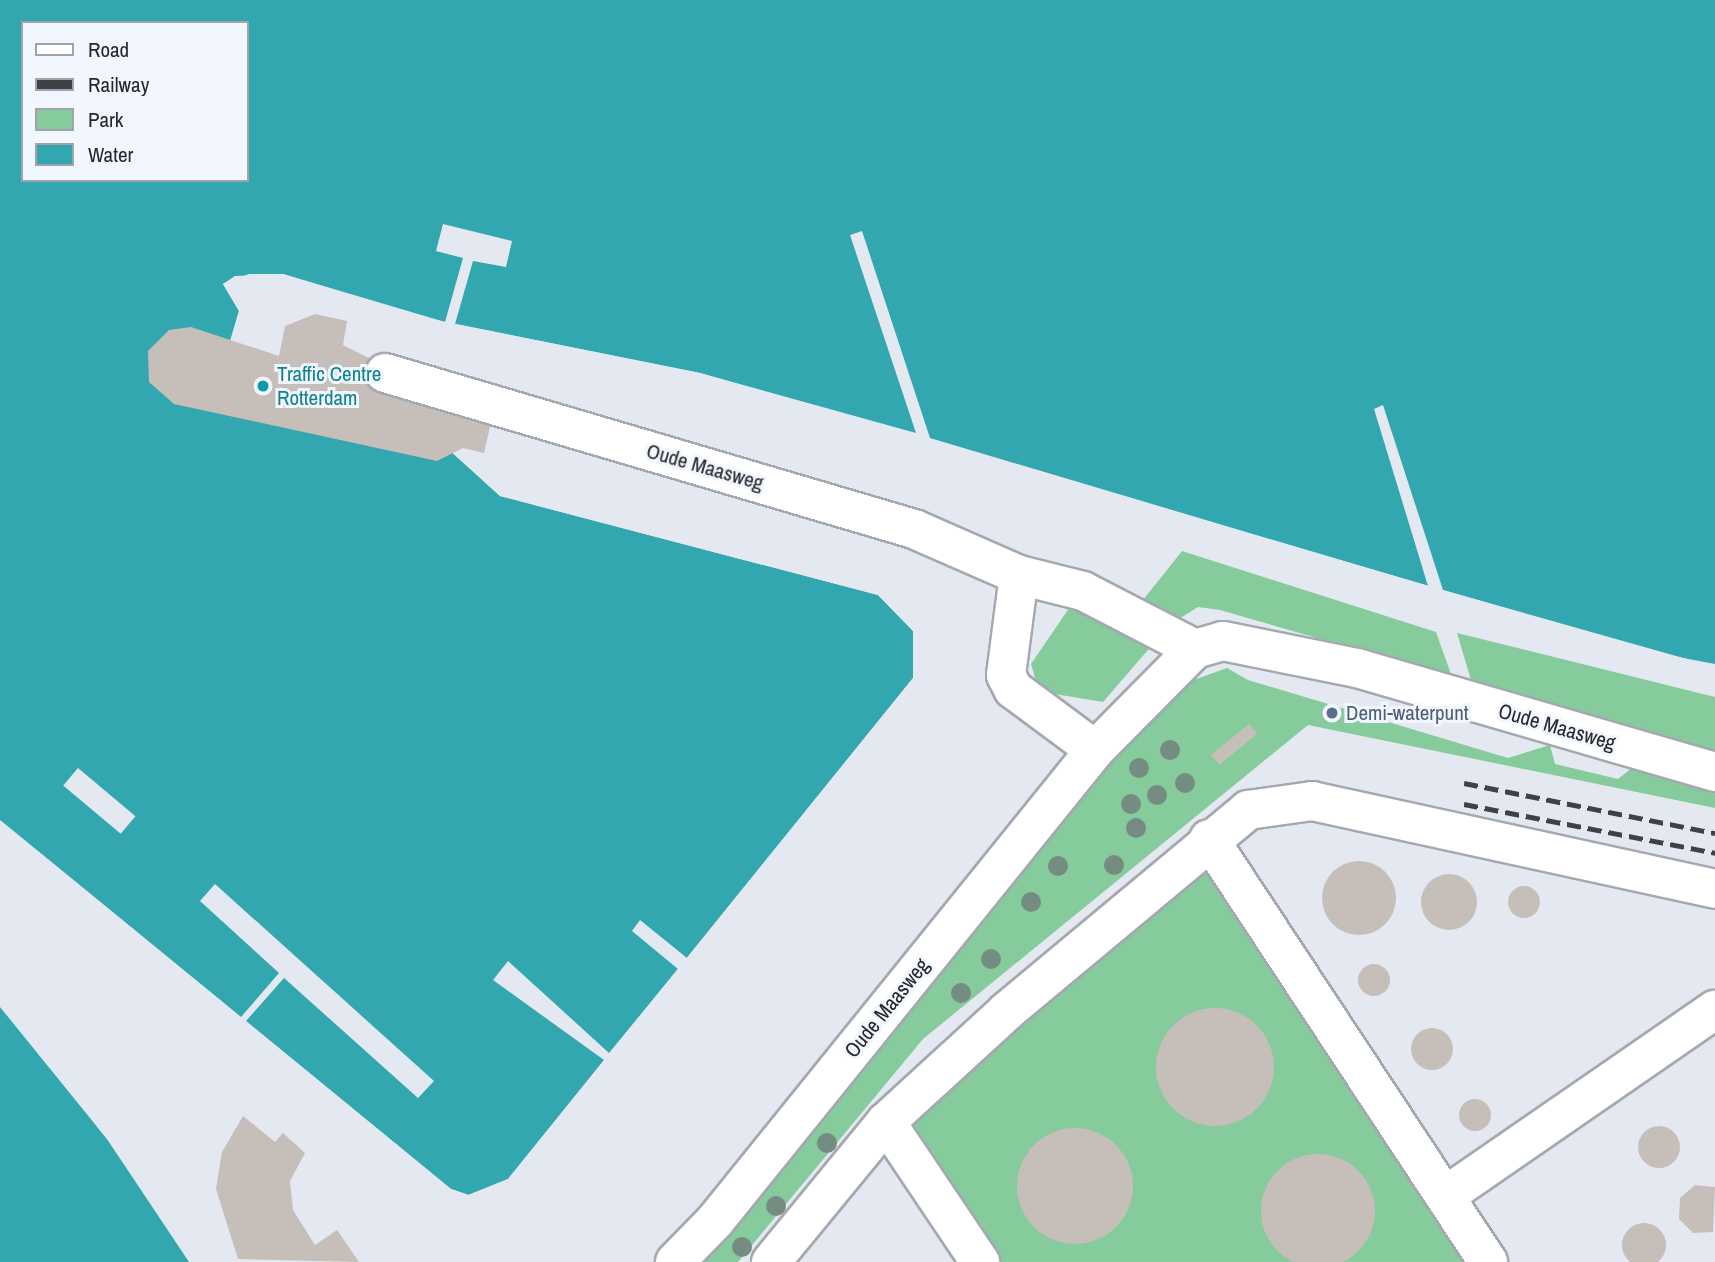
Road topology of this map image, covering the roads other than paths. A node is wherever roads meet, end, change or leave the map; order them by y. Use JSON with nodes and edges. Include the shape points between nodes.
{"nodes":[{"id":1,"x":385,"y":373,"type":"dead end"},
{"id":2,"x":1018,"y":575,"type":"junction"},
{"id":3,"x":1195,"y":649,"type":"junction"},
{"id":4,"x":1095,"y":750,"type":"junction"},
{"id":5,"x":1715,"y":772,"type":"edge"},
{"id":6,"x":1209,"y":839,"type":"junction"},
{"id":7,"x":1715,"y":888,"type":"edge"},
{"id":8,"x":1715,"y":1010,"type":"edge"},
{"id":9,"x":886,"y":1122,"type":"junction"},
{"id":10,"x":1445,"y":1196,"type":"junction"},
{"id":11,"x":675,"y":1262,"type":"edge"},
{"id":12,"x":771,"y":1262,"type":"edge"},
{"id":13,"x":981,"y":1262,"type":"edge"},
{"id":14,"x":1488,"y":1262,"type":"edge"}],
"edges":[{"from":1,"to":2,"type":"street","name":"Oude Maasweg","via":[[914,529]]},
{"from":2,"to":3,"type":"street","name":"Oude Maasweg","via":[[1083,591]]},
{"from":2,"to":4,"type":"street","via":[[1006,675],[1013,689]]},
{"from":3,"to":4,"type":"street","name":"Oude Maasweg"},
{"from":3,"to":5,"type":"street","name":"Oude Maasweg","via":[[1223,641],[1357,668]]},
{"from":4,"to":11,"type":"street","name":"Oude Maasweg","via":[[715,1221]]},
{"from":6,"to":7,"type":"street","via":[[1248,810],[1312,801]]},
{"from":6,"to":9,"type":"street"},
{"from":6,"to":10,"type":"street"},
{"from":8,"to":10,"type":"street"},
{"from":9,"to":12,"type":"street"},
{"from":9,"to":13,"type":"street"},
{"from":10,"to":14,"type":"street"}]}
